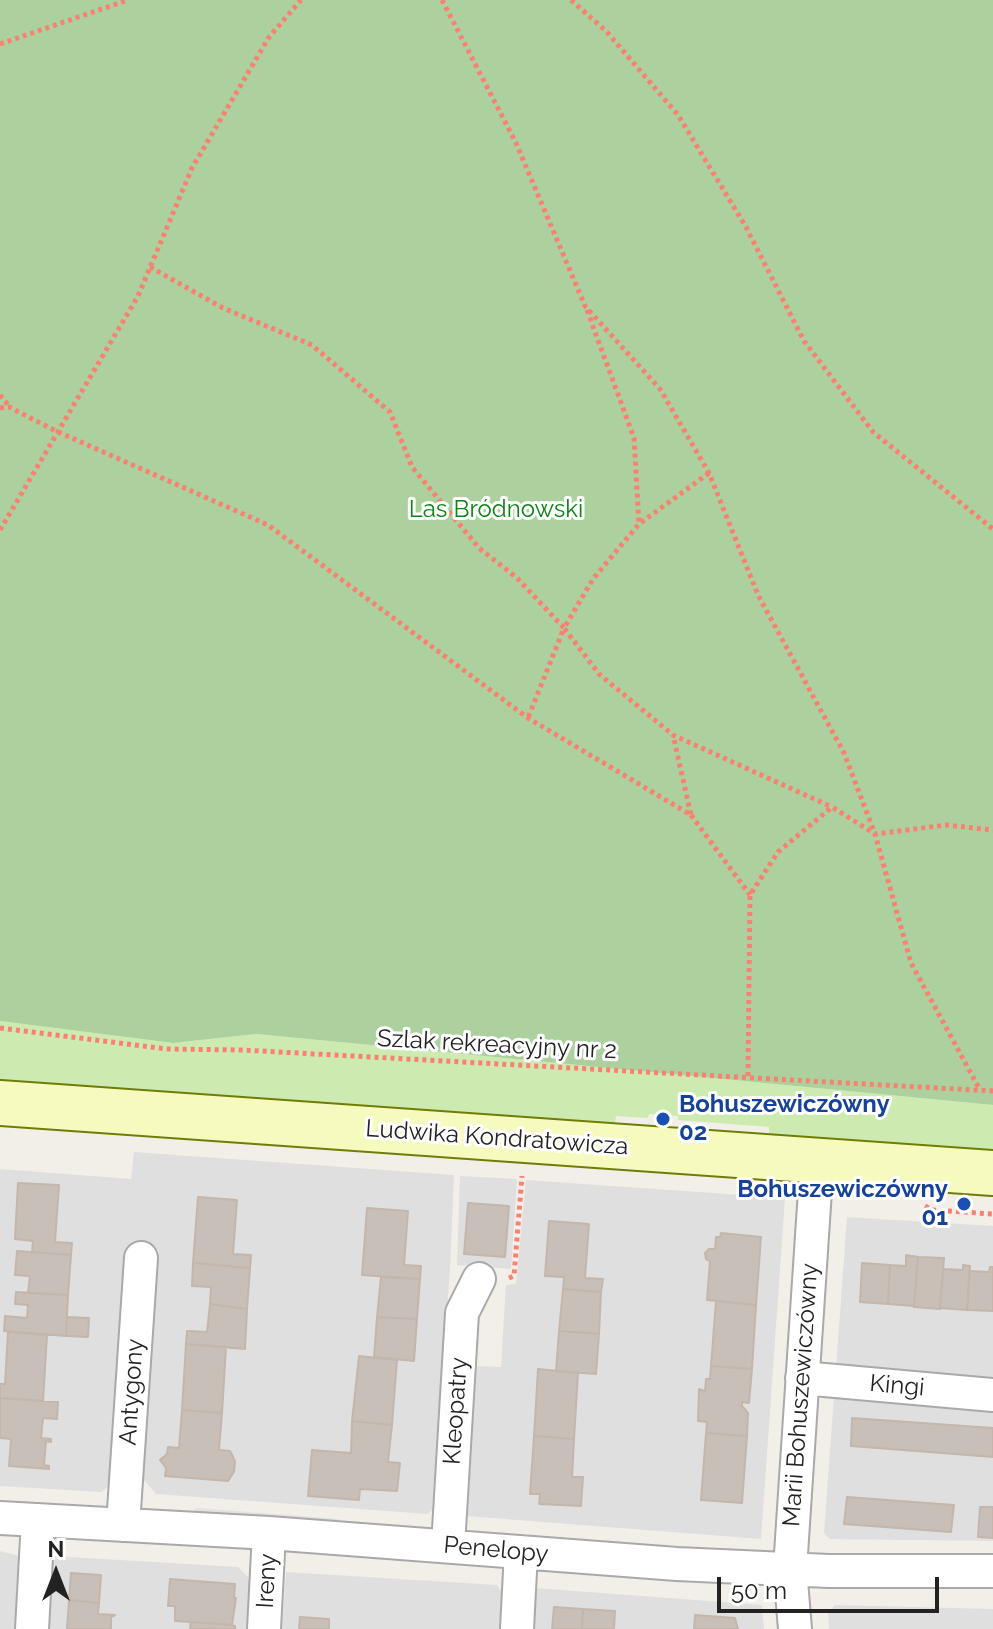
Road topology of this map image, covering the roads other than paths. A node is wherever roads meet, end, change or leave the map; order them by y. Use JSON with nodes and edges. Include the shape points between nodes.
{"nodes":[{"id":1,"x":0,"y":1103,"type":"edge"},
{"id":2,"x":817,"y":1160,"type":"junction"},
{"id":3,"x":993,"y":1173,"type":"edge"},
{"id":4,"x":141,"y":1258,"type":"dead end"},
{"id":5,"x":477,"y":1283,"type":"road end"},
{"id":6,"x":802,"y":1378,"type":"junction"},
{"id":7,"x":993,"y":1395,"type":"edge"},
{"id":8,"x":0,"y":1518,"type":"edge"},
{"id":9,"x":38,"y":1520,"type":"junction"},
{"id":10,"x":123,"y":1525,"type":"junction"},
{"id":11,"x":269,"y":1533,"type":"junction"},
{"id":12,"x":448,"y":1546,"type":"junction"},
{"id":13,"x":521,"y":1552,"type":"junction"},
{"id":14,"x":790,"y":1569,"type":"junction"},
{"id":15,"x":993,"y":1571,"type":"edge"},
{"id":16,"x":32,"y":1629,"type":"edge"},
{"id":17,"x":264,"y":1629,"type":"edge"},
{"id":18,"x":517,"y":1629,"type":"edge"},
{"id":19,"x":795,"y":1629,"type":"edge"}],
"edges":[{"from":1,"to":2,"type":"main road","name":"Ludwika Kondratowicza"},
{"from":2,"to":3,"type":"main road","name":"Ludwika Kondratowicza"},
{"from":2,"to":6,"type":"street","name":"Marii Bohuszewiczówny"},
{"from":4,"to":10,"type":"street","name":"Antygony"},
{"from":5,"to":12,"type":"street","name":"Kleopatry","via":[[462,1313]]},
{"from":6,"to":7,"type":"street","name":"Kingi"},
{"from":6,"to":14,"type":"street","name":"Marii Bohuszewiczówny"},
{"from":8,"to":9,"type":"street","name":"Penelopy"},
{"from":9,"to":10,"type":"street","name":"Penelopy"},
{"from":9,"to":16,"type":"street"},
{"from":10,"to":11,"type":"street","name":"Penelopy"},
{"from":11,"to":12,"type":"street","name":"Penelopy"},
{"from":11,"to":17,"type":"street","name":"Ireny"},
{"from":12,"to":13,"type":"street","name":"Penelopy"},
{"from":13,"to":14,"type":"street","name":"Penelopy"},
{"from":13,"to":18,"type":"street"},
{"from":14,"to":15,"type":"street","name":"Penelopy"},
{"from":14,"to":19,"type":"street","name":"Marii Bohuszewiczówny"}]}
